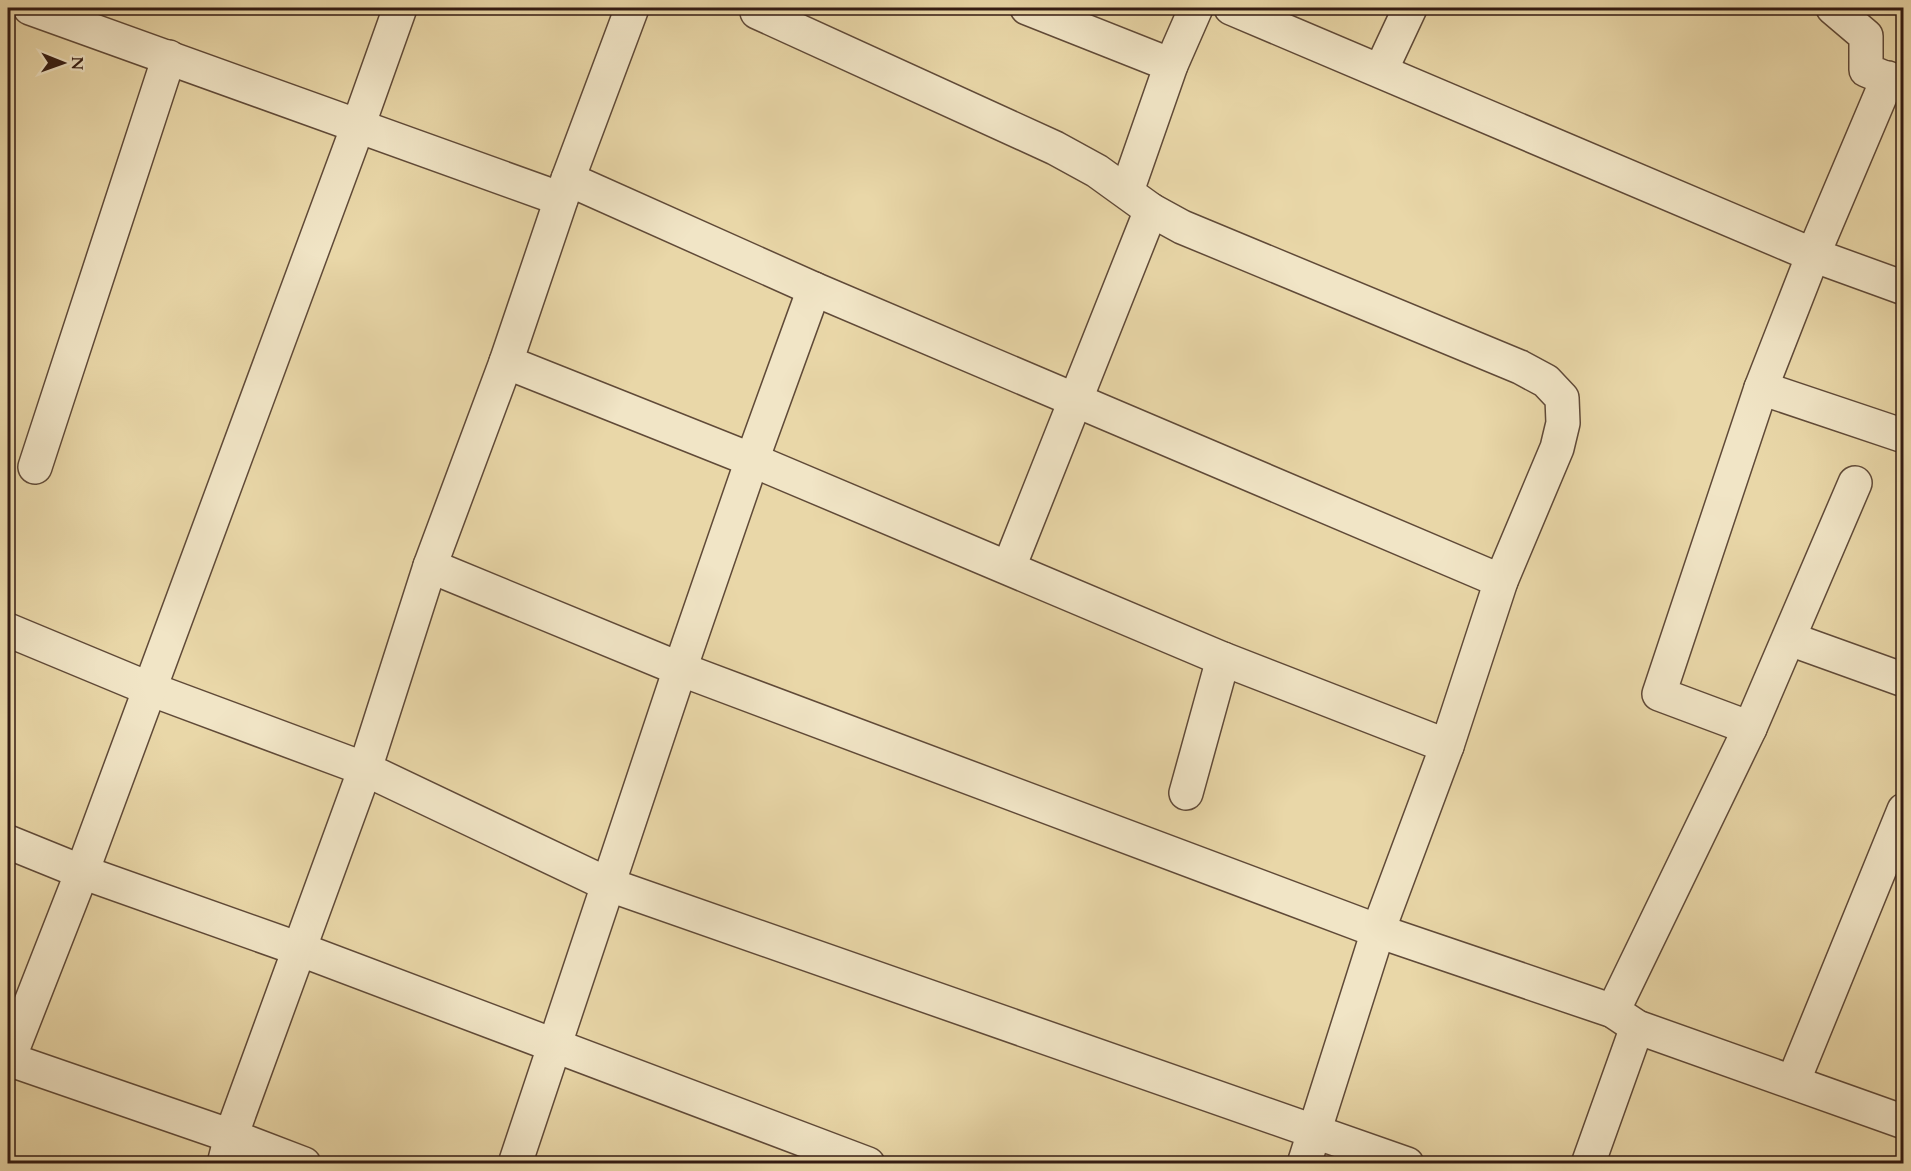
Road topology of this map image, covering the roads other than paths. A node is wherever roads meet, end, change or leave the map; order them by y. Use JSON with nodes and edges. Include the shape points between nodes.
{"nodes":[{"id":1,"x":30,"y":8,"type":"edge"},
{"id":2,"x":400,"y":8,"type":"edge"},
{"id":3,"x":632,"y":8,"type":"edge"},
{"id":4,"x":1027,"y":8,"type":"edge"},
{"id":5,"x":1196,"y":8,"type":"edge"},
{"id":6,"x":1231,"y":8,"type":"edge"},
{"id":7,"x":1410,"y":8,"type":"edge"},
{"id":8,"x":1833,"y":8,"type":"edge"},
{"id":9,"x":757,"y":12,"type":"dead end"},
{"id":10,"x":169,"y":57,"type":"junction"},
{"id":11,"x":1171,"y":65,"type":"junction"},
{"id":12,"x":1381,"y":70,"type":"junction"},
{"id":13,"x":1896,"y":82,"type":"edge"},
{"id":14,"x":358,"y":126,"type":"junction"},
{"id":15,"x":565,"y":189,"type":"junction"},
{"id":16,"x":1139,"y":201,"type":"junction"},
{"id":17,"x":1813,"y":255,"type":"junction"},
{"id":18,"x":1904,"y":288,"type":"edge"},
{"id":19,"x":814,"y":289,"type":"junction"},
{"id":20,"x":506,"y":362,"type":"junction"},
{"id":21,"x":1761,"y":388,"type":"junction"},
{"id":22,"x":1076,"y":400,"type":"junction"},
{"id":23,"x":1904,"y":436,"type":"edge"},
{"id":24,"x":752,"y":460,"type":"junction"},
{"id":25,"x":35,"y":467,"type":"dead end"},
{"id":26,"x":1855,"y":483,"type":"dead end"},
{"id":27,"x":430,"y":566,"type":"junction"},
{"id":28,"x":1009,"y":567,"type":"junction"},
{"id":29,"x":1501,"y":581,"type":"junction"},
{"id":30,"x":8,"y":630,"type":"edge"},
{"id":31,"x":1790,"y":639,"type":"junction"},
{"id":32,"x":1223,"y":658,"type":"junction"},
{"id":33,"x":680,"y":669,"type":"junction"},
{"id":34,"x":1904,"y":680,"type":"edge"},
{"id":35,"x":150,"y":689,"type":"junction"},
{"id":36,"x":1750,"y":728,"type":"junction"},
{"id":37,"x":1447,"y":746,"type":"junction"},
{"id":38,"x":365,"y":769,"type":"junction"},
{"id":39,"x":1186,"y":793,"type":"dead end"},
{"id":40,"x":1904,"y":810,"type":"edge"},
{"id":41,"x":8,"y":842,"type":"edge"},
{"id":42,"x":82,"y":872,"type":"junction"},
{"id":43,"x":607,"y":884,"type":"junction"},
{"id":44,"x":1378,"y":931,"type":"junction"},
{"id":45,"x":299,"y":949,"type":"junction"},
{"id":46,"x":1625,"y":1019,"type":"junction"},
{"id":47,"x":555,"y":1045,"type":"junction"},
{"id":48,"x":8,"y":1060,"type":"edge"},
{"id":49,"x":1793,"y":1082,"type":"junction"},
{"id":50,"x":1904,"y":1122,"type":"edge"},
{"id":51,"x":1316,"y":1131,"type":"junction"},
{"id":52,"x":228,"y":1150,"type":"edge"},
{"id":53,"x":304,"y":1164,"type":"edge"},
{"id":54,"x":515,"y":1164,"type":"edge"},
{"id":55,"x":868,"y":1164,"type":"edge"},
{"id":56,"x":1304,"y":1164,"type":"edge"},
{"id":57,"x":1407,"y":1164,"type":"edge"},
{"id":58,"x":1588,"y":1164,"type":"edge"}],
"edges":[{"from":1,"to":10,"type":"street"},
{"from":2,"to":14,"type":"street"},
{"from":3,"to":15,"type":"street"},
{"from":4,"to":11,"type":"street"},
{"from":5,"to":11,"type":"street"},
{"from":6,"to":12,"type":"street"},
{"from":7,"to":12,"type":"street"},
{"from":8,"to":13,"type":"street","via":[[1866,36],[1866,70]]},
{"from":9,"to":16,"type":"street","via":[[1055,148]]},
{"from":10,"to":14,"type":"street"},
{"from":10,"to":25,"type":"street"},
{"from":11,"to":16,"type":"street"},
{"from":12,"to":17,"type":"street"},
{"from":13,"to":17,"type":"street"},
{"from":14,"to":15,"type":"street"},
{"from":14,"to":35,"type":"street"},
{"from":15,"to":19,"type":"street"},
{"from":15,"to":20,"type":"street"},
{"from":16,"to":22,"type":"street"},
{"from":16,"to":29,"type":"street","via":[[1211,240],[1520,367],[1554,389],[1562,398],[1563,423],[1557,448]]},
{"from":17,"to":18,"type":"street"},
{"from":17,"to":21,"type":"street"},
{"from":19,"to":22,"type":"street"},
{"from":19,"to":24,"type":"street"},
{"from":20,"to":24,"type":"street"},
{"from":20,"to":27,"type":"street"},
{"from":21,"to":23,"type":"street"},
{"from":21,"to":36,"type":"street","via":[[1659,694]]},
{"from":22,"to":28,"type":"street"},
{"from":22,"to":29,"type":"street"},
{"from":24,"to":28,"type":"street"},
{"from":24,"to":33,"type":"street"},
{"from":26,"to":31,"type":"street"},
{"from":27,"to":33,"type":"street"},
{"from":27,"to":38,"type":"street"},
{"from":28,"to":32,"type":"street"},
{"from":29,"to":37,"type":"street"},
{"from":30,"to":35,"type":"street"},
{"from":31,"to":34,"type":"street"},
{"from":31,"to":36,"type":"street"},
{"from":32,"to":37,"type":"street"},
{"from":32,"to":39,"type":"street"},
{"from":33,"to":43,"type":"street"},
{"from":33,"to":44,"type":"street"},
{"from":35,"to":38,"type":"street"},
{"from":35,"to":42,"type":"street"},
{"from":36,"to":46,"type":"street"},
{"from":37,"to":44,"type":"street"},
{"from":38,"to":43,"type":"street"},
{"from":38,"to":45,"type":"street"},
{"from":40,"to":49,"type":"street"},
{"from":41,"to":42,"type":"street"},
{"from":42,"to":45,"type":"street"},
{"from":42,"to":48,"type":"street"},
{"from":43,"to":47,"type":"street"},
{"from":43,"to":51,"type":"street"},
{"from":44,"to":46,"type":"street"},
{"from":44,"to":51,"type":"street"},
{"from":45,"to":47,"type":"street"},
{"from":45,"to":52,"type":"street"},
{"from":46,"to":49,"type":"street"},
{"from":46,"to":58,"type":"street"},
{"from":47,"to":54,"type":"street"},
{"from":47,"to":55,"type":"street"},
{"from":48,"to":52,"type":"street"},
{"from":49,"to":50,"type":"street"},
{"from":51,"to":56,"type":"street"},
{"from":51,"to":57,"type":"street"},
{"from":52,"to":53,"type":"street"}]}
